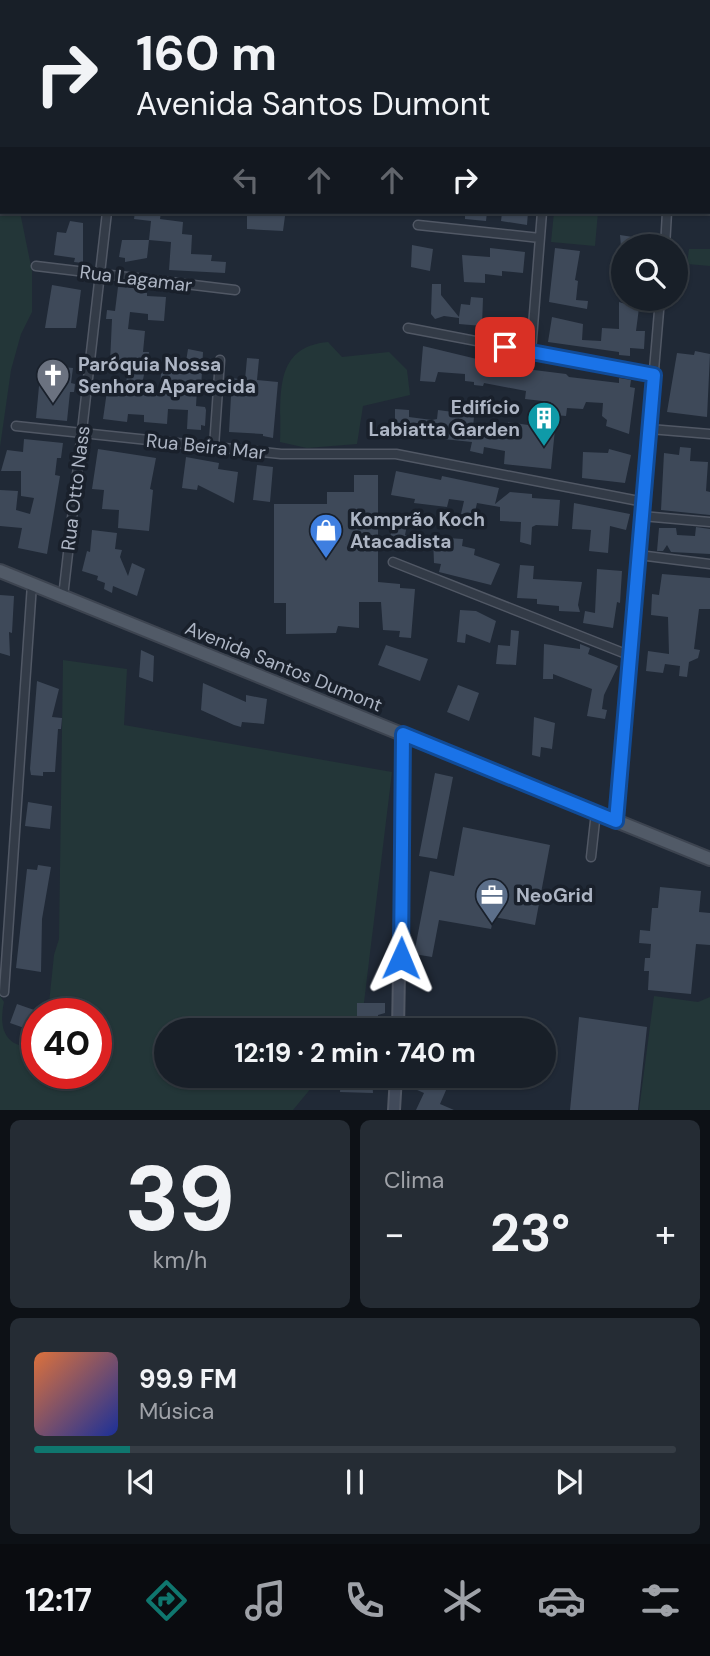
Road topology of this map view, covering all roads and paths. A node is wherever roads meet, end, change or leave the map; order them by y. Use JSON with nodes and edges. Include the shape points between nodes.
{"nodes":[{"id":1,"x":107,"y":214,"type":"edge"},
{"id":2,"x":542,"y":214,"type":"edge"},
{"id":3,"x":667,"y":214,"type":"edge"},
{"id":4,"x":418,"y":225,"type":"dead end"},
{"id":5,"x":665,"y":234,"type":"edge"},
{"id":6,"x":540,"y":238,"type":"junction"},
{"id":7,"x":36,"y":266,"type":"dead end"},
{"id":8,"x":100,"y":274,"type":"junction"},
{"id":9,"x":235,"y":290,"type":"dead end"},
{"id":10,"x":659,"y":311,"type":"edge"},
{"id":11,"x":408,"y":328,"type":"dead end"},
{"id":12,"x":531,"y":352,"type":"junction"},
{"id":13,"x":220,"y":360,"type":"dead end"},
{"id":14,"x":654,"y":375,"type":"junction"},
{"id":15,"x":16,"y":426,"type":"dead end"},
{"id":16,"x":650,"y":429,"type":"junction"},
{"id":17,"x":81,"y":433,"type":"junction"},
{"id":18,"x":710,"y":434,"type":"edge"},
{"id":19,"x":214,"y":447,"type":"junction"},
{"id":20,"x":644,"y":502,"type":"junction"},
{"id":21,"x":642,"y":516,"type":"junction"},
{"id":22,"x":710,"y":522,"type":"edge"},
{"id":23,"x":639,"y":555,"type":"junction"},
{"id":24,"x":393,"y":562,"type":"dead end"},
{"id":25,"x":710,"y":564,"type":"edge"},
{"id":26,"x":0,"y":571,"type":"edge"},
{"id":27,"x":32,"y":584,"type":"junction"},
{"id":28,"x":63,"y":597,"type":"junction"},
{"id":29,"x":631,"y":656,"type":"junction"},
{"id":30,"x":403,"y":734,"type":"junction"},
{"id":31,"x":596,"y":812,"type":"junction"},
{"id":32,"x":616,"y":821,"type":"junction"},
{"id":33,"x":591,"y":857,"type":"dead end"},
{"id":34,"x":710,"y":859,"type":"edge"},
{"id":35,"x":4,"y":992,"type":"dead end"},
{"id":36,"x":398,"y":1018,"type":"edge"},
{"id":37,"x":395,"y":1088,"type":"edge"},
{"id":38,"x":394,"y":1110,"type":"edge"}],
"edges":[{"from":1,"to":8,"type":"street","name":"Rua Otto Nass"},
{"from":2,"to":6,"type":"street"},
{"from":3,"to":5,"type":"street"},
{"from":4,"to":6,"type":"street"},
{"from":6,"to":12,"type":"street"},
{"from":7,"to":8,"type":"street","name":"Rua Lagamar"},
{"from":8,"to":9,"type":"street","name":"Rua Lagamar"},
{"from":8,"to":17,"type":"street","name":"Rua Otto Nass"},
{"from":10,"to":14,"type":"street"},
{"from":11,"to":12,"type":"street"},
{"from":12,"to":14,"type":"street"},
{"from":13,"to":19,"type":"street"},
{"from":14,"to":16,"type":"street"},
{"from":15,"to":17,"type":"street","name":"Rua Beira Mar"},
{"from":16,"to":18,"type":"street"},
{"from":16,"to":20,"type":"street"},
{"from":17,"to":19,"type":"street","name":"Rua Beira Mar"},
{"from":17,"to":28,"type":"street","name":"Rua Otto Nass"},
{"from":19,"to":20,"type":"street","name":"Rua Beira Mar","via":[[301,455],[396,454]]},
{"from":20,"to":21,"type":"street"},
{"from":21,"to":22,"type":"street"},
{"from":21,"to":23,"type":"street"},
{"from":23,"to":25,"type":"street"},
{"from":23,"to":29,"type":"street"},
{"from":24,"to":29,"type":"street"},
{"from":26,"to":27,"type":"main road","name":"Avenida Santos Dumont"},
{"from":27,"to":28,"type":"main road","name":"Avenida Santos Dumont"},
{"from":27,"to":35,"type":"street"},
{"from":28,"to":30,"type":"main road","name":"Avenida Santos Dumont"},
{"from":29,"to":32,"type":"street"},
{"from":30,"to":31,"type":"main road","name":"Avenida Santos Dumont"},
{"from":30,"to":36,"type":"street"},
{"from":31,"to":32,"type":"main road","name":"Avenida Santos Dumont"},
{"from":31,"to":33,"type":"street"},
{"from":32,"to":34,"type":"main road","name":"Avenida Santos Dumont"},
{"from":37,"to":38,"type":"street"}]}
